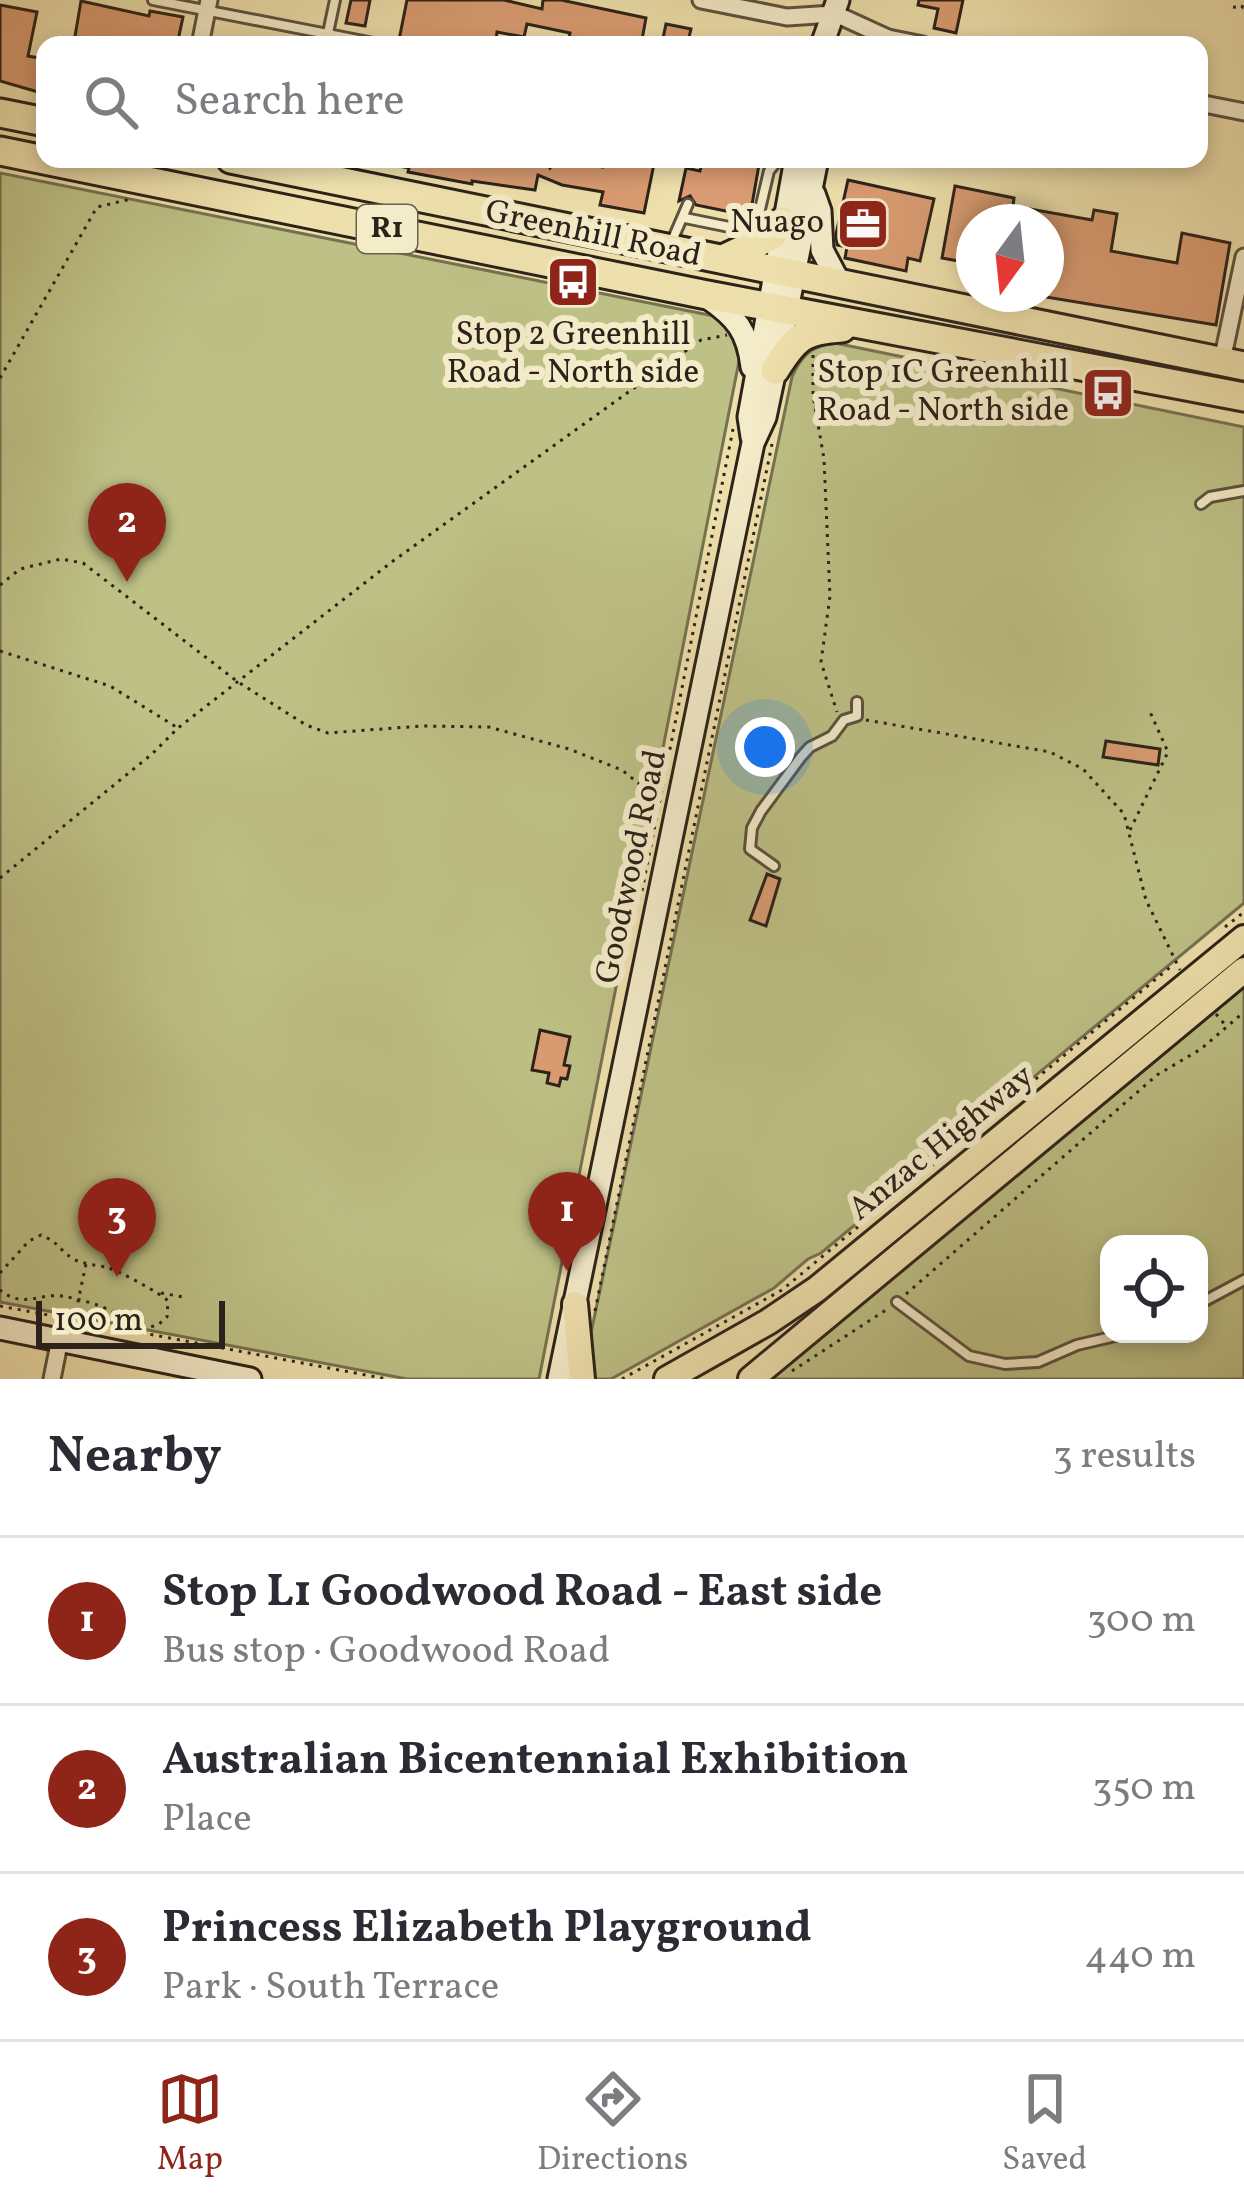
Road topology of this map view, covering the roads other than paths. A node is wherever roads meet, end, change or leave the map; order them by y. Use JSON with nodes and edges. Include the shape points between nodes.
{"nodes":[{"id":1,"x":153,"y":0,"type":"edge"},
{"id":2,"x":335,"y":0,"type":"edge"},
{"id":3,"x":701,"y":0,"type":"edge"},
{"id":4,"x":208,"y":6,"type":"edge"},
{"id":5,"x":838,"y":7,"type":"edge"},
{"id":6,"x":787,"y":17,"type":"junction"},
{"id":7,"x":328,"y":33,"type":"junction"},
{"id":8,"x":202,"y":36,"type":"edge"},
{"id":9,"x":342,"y":36,"type":"edge"},
{"id":10,"x":817,"y":36,"type":"edge"},
{"id":11,"x":830,"y":36,"type":"edge"},
{"id":12,"x":885,"y":36,"type":"edge"},
{"id":13,"x":1208,"y":105,"type":"edge"},
{"id":14,"x":1244,"y":112,"type":"edge"},
{"id":15,"x":0,"y":113,"type":"edge"},
{"id":16,"x":36,"y":120,"type":"edge"},
{"id":17,"x":0,"y":152,"type":"edge"},
{"id":18,"x":36,"y":159,"type":"edge"},
{"id":19,"x":80,"y":168,"type":"edge"},
{"id":20,"x":170,"y":168,"type":"edge"},
{"id":21,"x":248,"y":168,"type":"edge"},
{"id":22,"x":275,"y":168,"type":"edge"},
{"id":23,"x":772,"y":168,"type":"edge"},
{"id":24,"x":794,"y":168,"type":"edge"},
{"id":25,"x":815,"y":168,"type":"edge"},
{"id":26,"x":811,"y":188,"type":"junction"},
{"id":27,"x":229,"y":198,"type":"junction"},
{"id":28,"x":688,"y":204,"type":"dead end"},
{"id":29,"x":278,"y":208,"type":"junction"},
{"id":30,"x":685,"y":218,"type":"junction"},
{"id":31,"x":783,"y":221,"type":"junction"},
{"id":32,"x":669,"y":248,"type":"junction"},
{"id":33,"x":1244,"y":257,"type":"edge"},
{"id":34,"x":723,"y":259,"type":"junction"},
{"id":35,"x":785,"y":271,"type":"junction"},
{"id":36,"x":839,"y":282,"type":"junction"},
{"id":37,"x":701,"y":294,"type":"junction"},
{"id":38,"x":778,"y":309,"type":"junction"},
{"id":39,"x":1044,"y":324,"type":"junction"},
{"id":40,"x":877,"y":327,"type":"junction"},
{"id":41,"x":1233,"y":363,"type":"edge"},
{"id":42,"x":1110,"y":371,"type":"junction"},
{"id":43,"x":765,"y":378,"type":"junction"},
{"id":44,"x":1244,"y":397,"type":"edge"},
{"id":45,"x":1244,"y":491,"type":"edge"},
{"id":46,"x":1201,"y":504,"type":"dead end"},
{"id":47,"x":857,"y":702,"type":"dead end"},
{"id":48,"x":774,"y":866,"type":"dead end"},
{"id":49,"x":1235,"y":932,"type":"edge"},
{"id":50,"x":1244,"y":970,"type":"edge"},
{"id":51,"x":1244,"y":1280,"type":"edge"},
{"id":52,"x":1208,"y":1299,"type":"edge"},
{"id":53,"x":897,"y":1302,"type":"road end"},
{"id":54,"x":585,"y":1307,"type":"junction"},
{"id":55,"x":0,"y":1328,"type":"edge"},
{"id":56,"x":67,"y":1330,"type":"junction"},
{"id":57,"x":1100,"y":1340,"type":"edge"},
{"id":58,"x":52,"y":1379,"type":"edge"},
{"id":59,"x":250,"y":1379,"type":"edge"},
{"id":60,"x":559,"y":1379,"type":"edge"},
{"id":61,"x":582,"y":1379,"type":"edge"},
{"id":62,"x":667,"y":1379,"type":"edge"},
{"id":63,"x":751,"y":1379,"type":"edge"}],
"edges":[{"from":1,"to":4,"type":"lane"},
{"from":2,"to":7,"type":"lane"},
{"from":3,"to":6,"type":"street"},
{"from":4,"to":7,"type":"lane"},
{"from":4,"to":8,"type":"street"},
{"from":5,"to":6,"type":"street"},
{"from":5,"to":11,"type":"main road"},
{"from":5,"to":12,"type":"street"},
{"from":6,"to":10,"type":"street"},
{"from":7,"to":9,"type":"lane"},
{"from":13,"to":14,"type":"street"},
{"from":15,"to":16,"type":"highway"},
{"from":17,"to":18,"type":"highway","name":"Greenhill Road","number":"R1"},
{"from":19,"to":27,"type":"highway","name":"Greenhill Road","number":"R1"},
{"from":20,"to":27,"type":"highway"},
{"from":21,"to":29,"type":"highway","via":[[279,183]]},
{"from":22,"to":32,"type":"highway","name":"Greenhill Road","number":"R1"},
{"from":23,"to":30,"type":"lane","via":[[757,222],[739,229]]},
{"from":24,"to":31,"type":"main road","name":"Goodwood Road"},
{"from":25,"to":26,"type":"main road","name":"Goodwood Road"},
{"from":26,"to":35,"type":"main road","name":"Goodwood Road"},
{"from":26,"to":36,"type":"main road","via":[[822,250]]},
{"from":27,"to":29,"type":"highway","name":"Greenhill Road","number":"R1"},
{"from":28,"to":30,"type":"lane"},
{"from":29,"to":37,"type":"highway","name":"Greenhill Road","number":"R1"},
{"from":30,"to":32,"type":"lane"},
{"from":31,"to":34,"type":"highway","via":[[772,236]]},
{"from":31,"to":35,"type":"main road","name":"Goodwood Road"},
{"from":32,"to":34,"type":"highway","name":"Greenhill Road","number":"R1"},
{"from":33,"to":41,"type":"street"},
{"from":34,"to":35,"type":"highway","name":"Greenhill Road","number":"R1"},
{"from":35,"to":36,"type":"highway","name":"Greenhill Road","number":"R1"},
{"from":35,"to":38,"type":"main road","name":"Goodwood Road"},
{"from":36,"to":39,"type":"highway","name":"Greenhill Road","number":"R1"},
{"from":37,"to":38,"type":"highway","name":"Greenhill Road","number":"R1"},
{"from":37,"to":43,"type":"main road","via":[[744,328]]},
{"from":38,"to":40,"type":"highway","name":"Greenhill Road","number":"R1"},
{"from":38,"to":43,"type":"main road","name":"Goodwood Road"},
{"from":39,"to":41,"type":"highway","name":"Greenhill Road","number":"R1"},
{"from":39,"to":42,"type":"highway","via":[[1041,344],[1049,350]]},
{"from":40,"to":42,"type":"highway","name":"Greenhill Road","number":"R1"},
{"from":40,"to":43,"type":"highway","via":[[802,336]]},
{"from":42,"to":44,"type":"highway","name":"Greenhill Road","number":"R1"},
{"from":43,"to":54,"type":"main road","name":"Goodwood Road","via":[[764,417],[753,436]]},
{"from":45,"to":46,"type":"lane"},
{"from":47,"to":48,"type":"lane","via":[[857,716],[810,747],[752,828],[750,849]]},
{"from":49,"to":62,"type":"main road","name":"Anzac Highway","via":[[817,1289]]},
{"from":50,"to":63,"type":"main road","name":"Anzac Highway"},
{"from":51,"to":52,"type":"lane"},
{"from":53,"to":57,"type":"lane","via":[[969,1356],[1005,1364],[1038,1362]]},
{"from":54,"to":60,"type":"main road","name":"Goodwood Road"},
{"from":54,"to":61,"type":"main road","name":"Goodwood Road"},
{"from":55,"to":56,"type":"main road"},
{"from":56,"to":58,"type":"street"},
{"from":56,"to":59,"type":"main road"}]}
